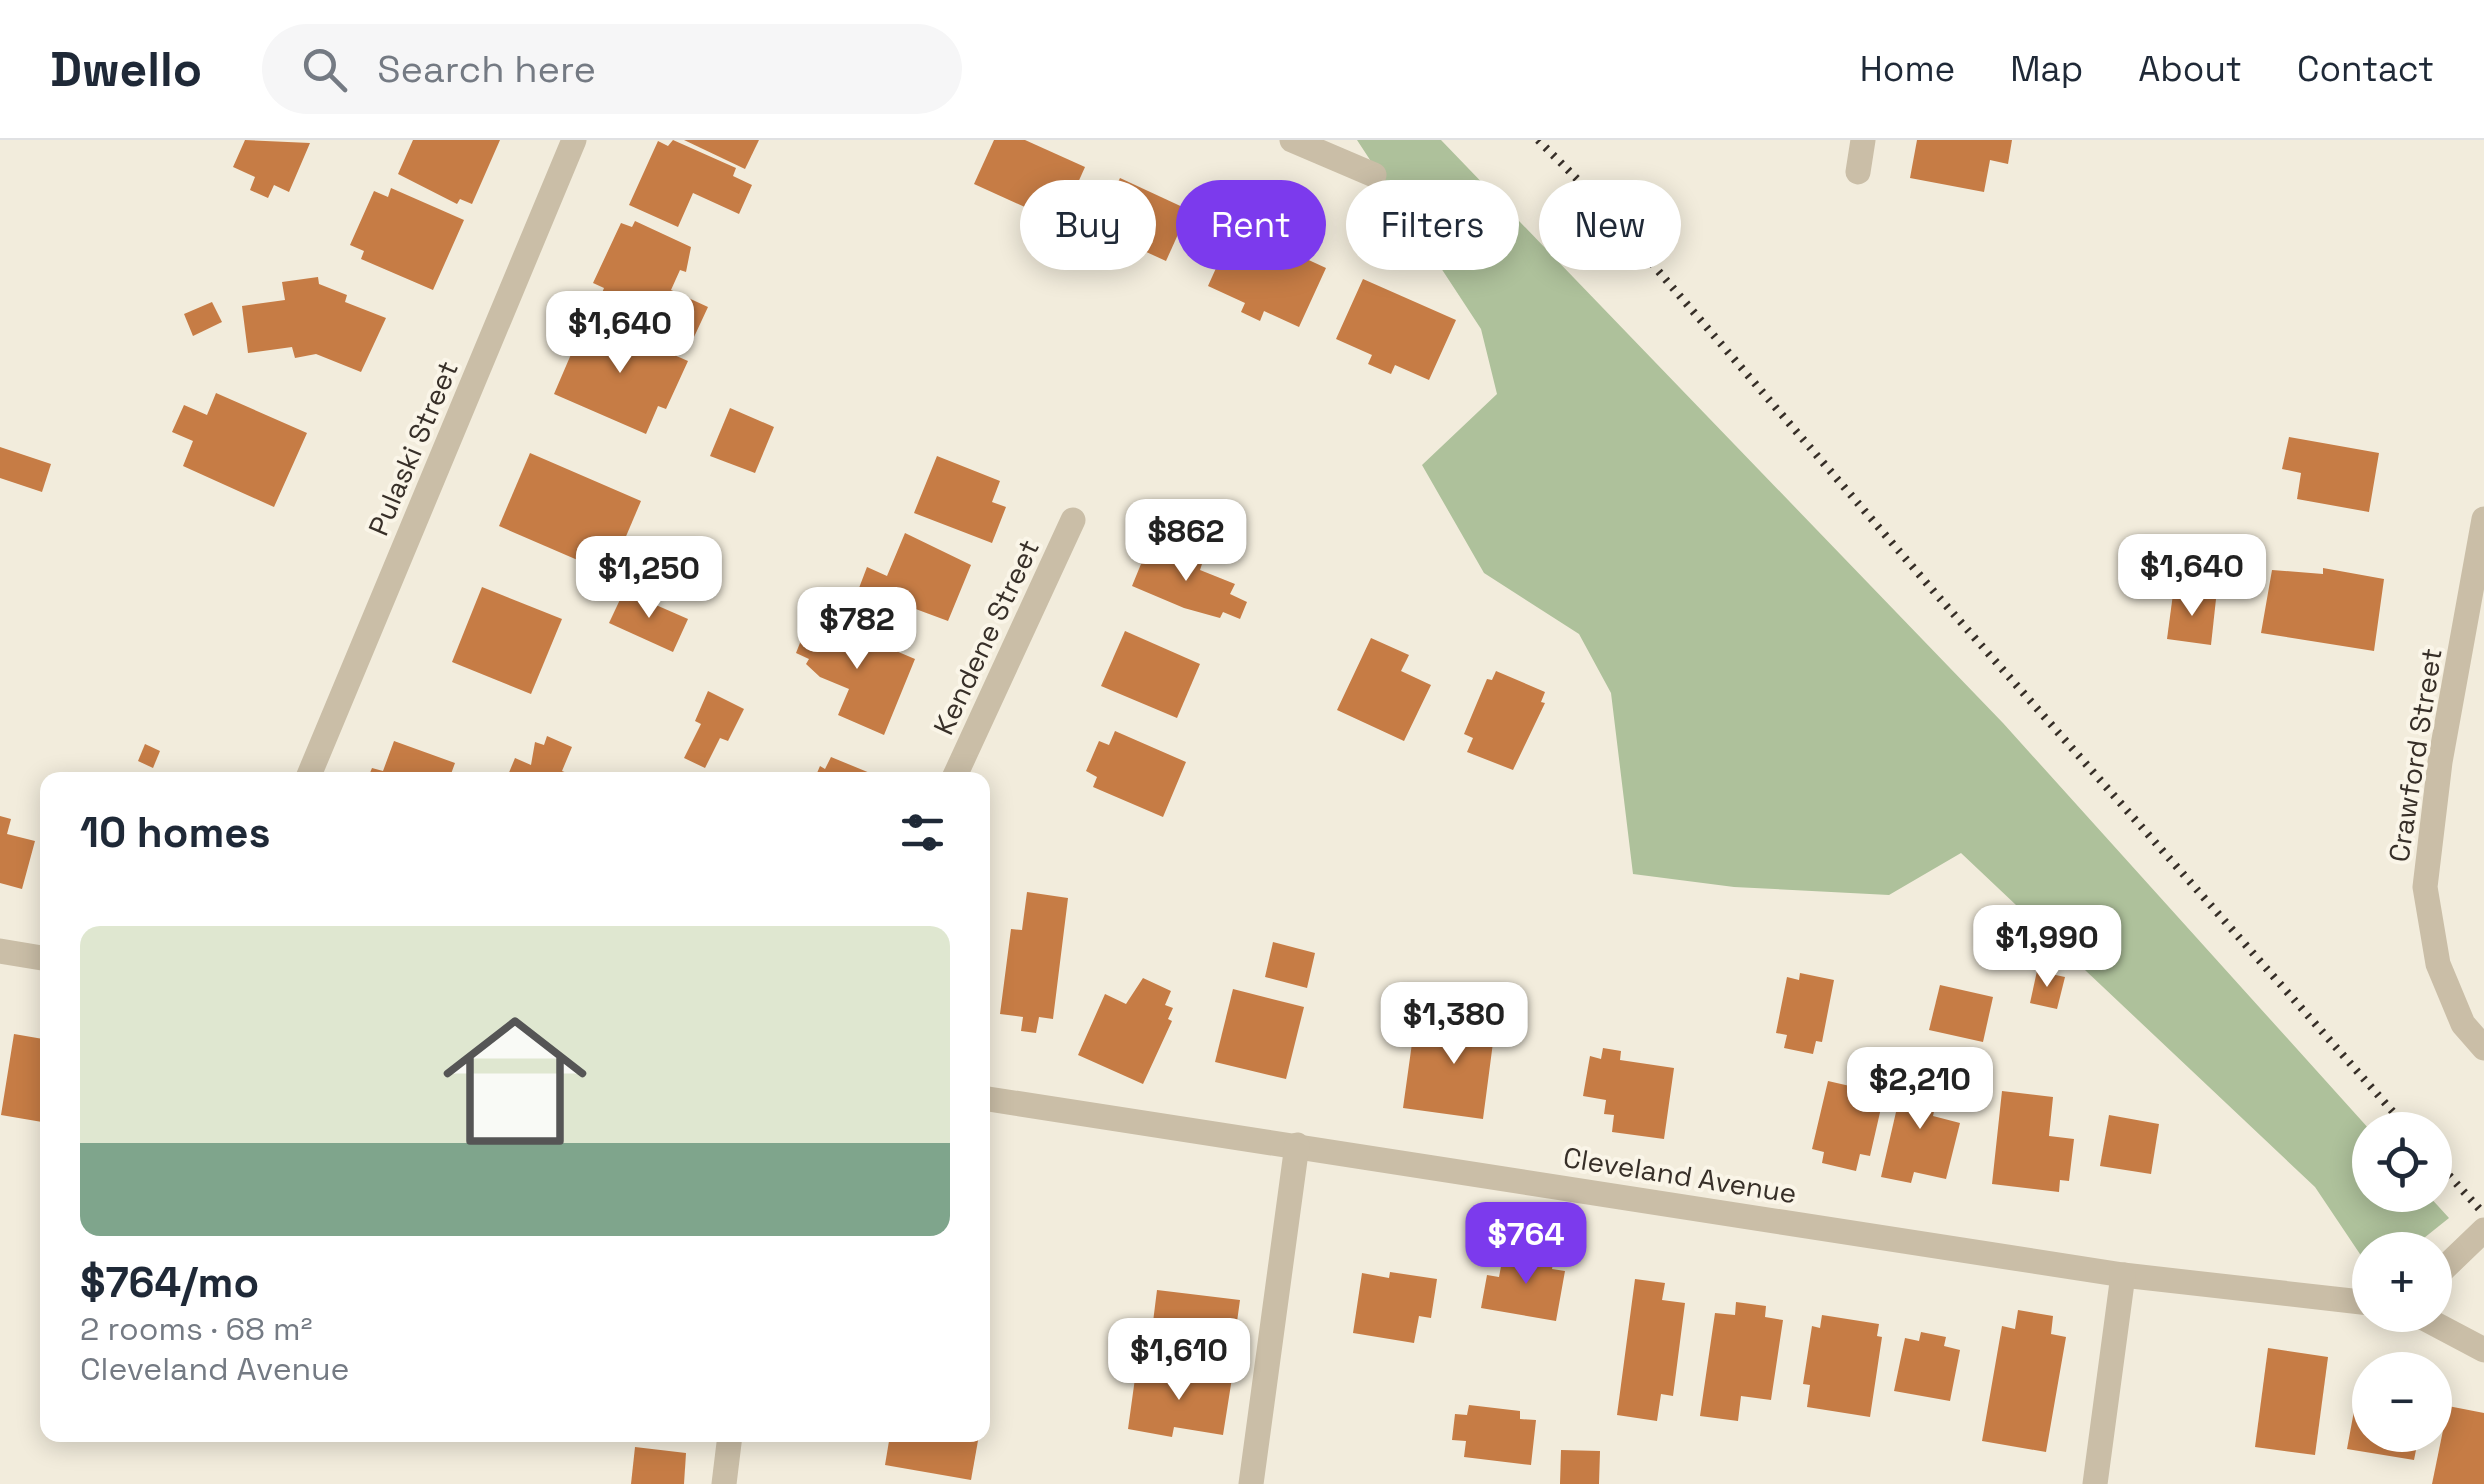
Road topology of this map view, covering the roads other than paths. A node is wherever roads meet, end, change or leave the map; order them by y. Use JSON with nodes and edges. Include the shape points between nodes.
{"nodes":[{"id":1,"x":574,"y":140,"type":"edge"},
{"id":2,"x":1292,"y":140,"type":"edge"},
{"id":3,"x":1863,"y":140,"type":"edge"},
{"id":4,"x":1858,"y":172,"type":"dead end"},
{"id":5,"x":1374,"y":175,"type":"dead end"},
{"id":6,"x":2484,"y":519,"type":"edge"},
{"id":7,"x":1073,"y":520,"type":"dead end"},
{"id":8,"x":311,"y":772,"type":"edge"},
{"id":9,"x":957,"y":772,"type":"edge"},
{"id":10,"x":0,"y":951,"type":"edge"},
{"id":11,"x":40,"y":957,"type":"edge"},
{"id":12,"x":2484,"y":1048,"type":"edge"},
{"id":13,"x":990,"y":1099,"type":"edge"},
{"id":14,"x":1298,"y":1145,"type":"junction"},
{"id":15,"x":2484,"y":1230,"type":"edge"},
{"id":16,"x":2452,"y":1261,"type":"edge"},
{"id":17,"x":2123,"y":1275,"type":"junction"},
{"id":18,"x":2352,"y":1301,"type":"edge"},
{"id":19,"x":2450,"y":1332,"type":"edge"},
{"id":20,"x":2484,"y":1350,"type":"edge"},
{"id":21,"x":729,"y":1442,"type":"edge"},
{"id":22,"x":724,"y":1484,"type":"edge"},
{"id":23,"x":1251,"y":1484,"type":"edge"},
{"id":24,"x":2095,"y":1484,"type":"edge"}],
"edges":[{"from":1,"to":8,"type":"street","name":"Pulaski Street"},
{"from":2,"to":5,"type":"street"},
{"from":3,"to":4,"type":"street"},
{"from":6,"to":12,"type":"street","name":"Crawford Street","via":[[2425,887],[2438,964],[2462,1024]]},
{"from":7,"to":9,"type":"street","name":"Kendene Street"},
{"from":10,"to":11,"type":"street"},
{"from":13,"to":14,"type":"street","name":"Cleveland Avenue"},
{"from":14,"to":17,"type":"street","name":"Cleveland Avenue"},
{"from":14,"to":23,"type":"street"},
{"from":15,"to":16,"type":"street"},
{"from":17,"to":18,"type":"street","name":"Cleveland Avenue"},
{"from":17,"to":24,"type":"street"},
{"from":19,"to":20,"type":"street"},
{"from":21,"to":22,"type":"street"}]}
